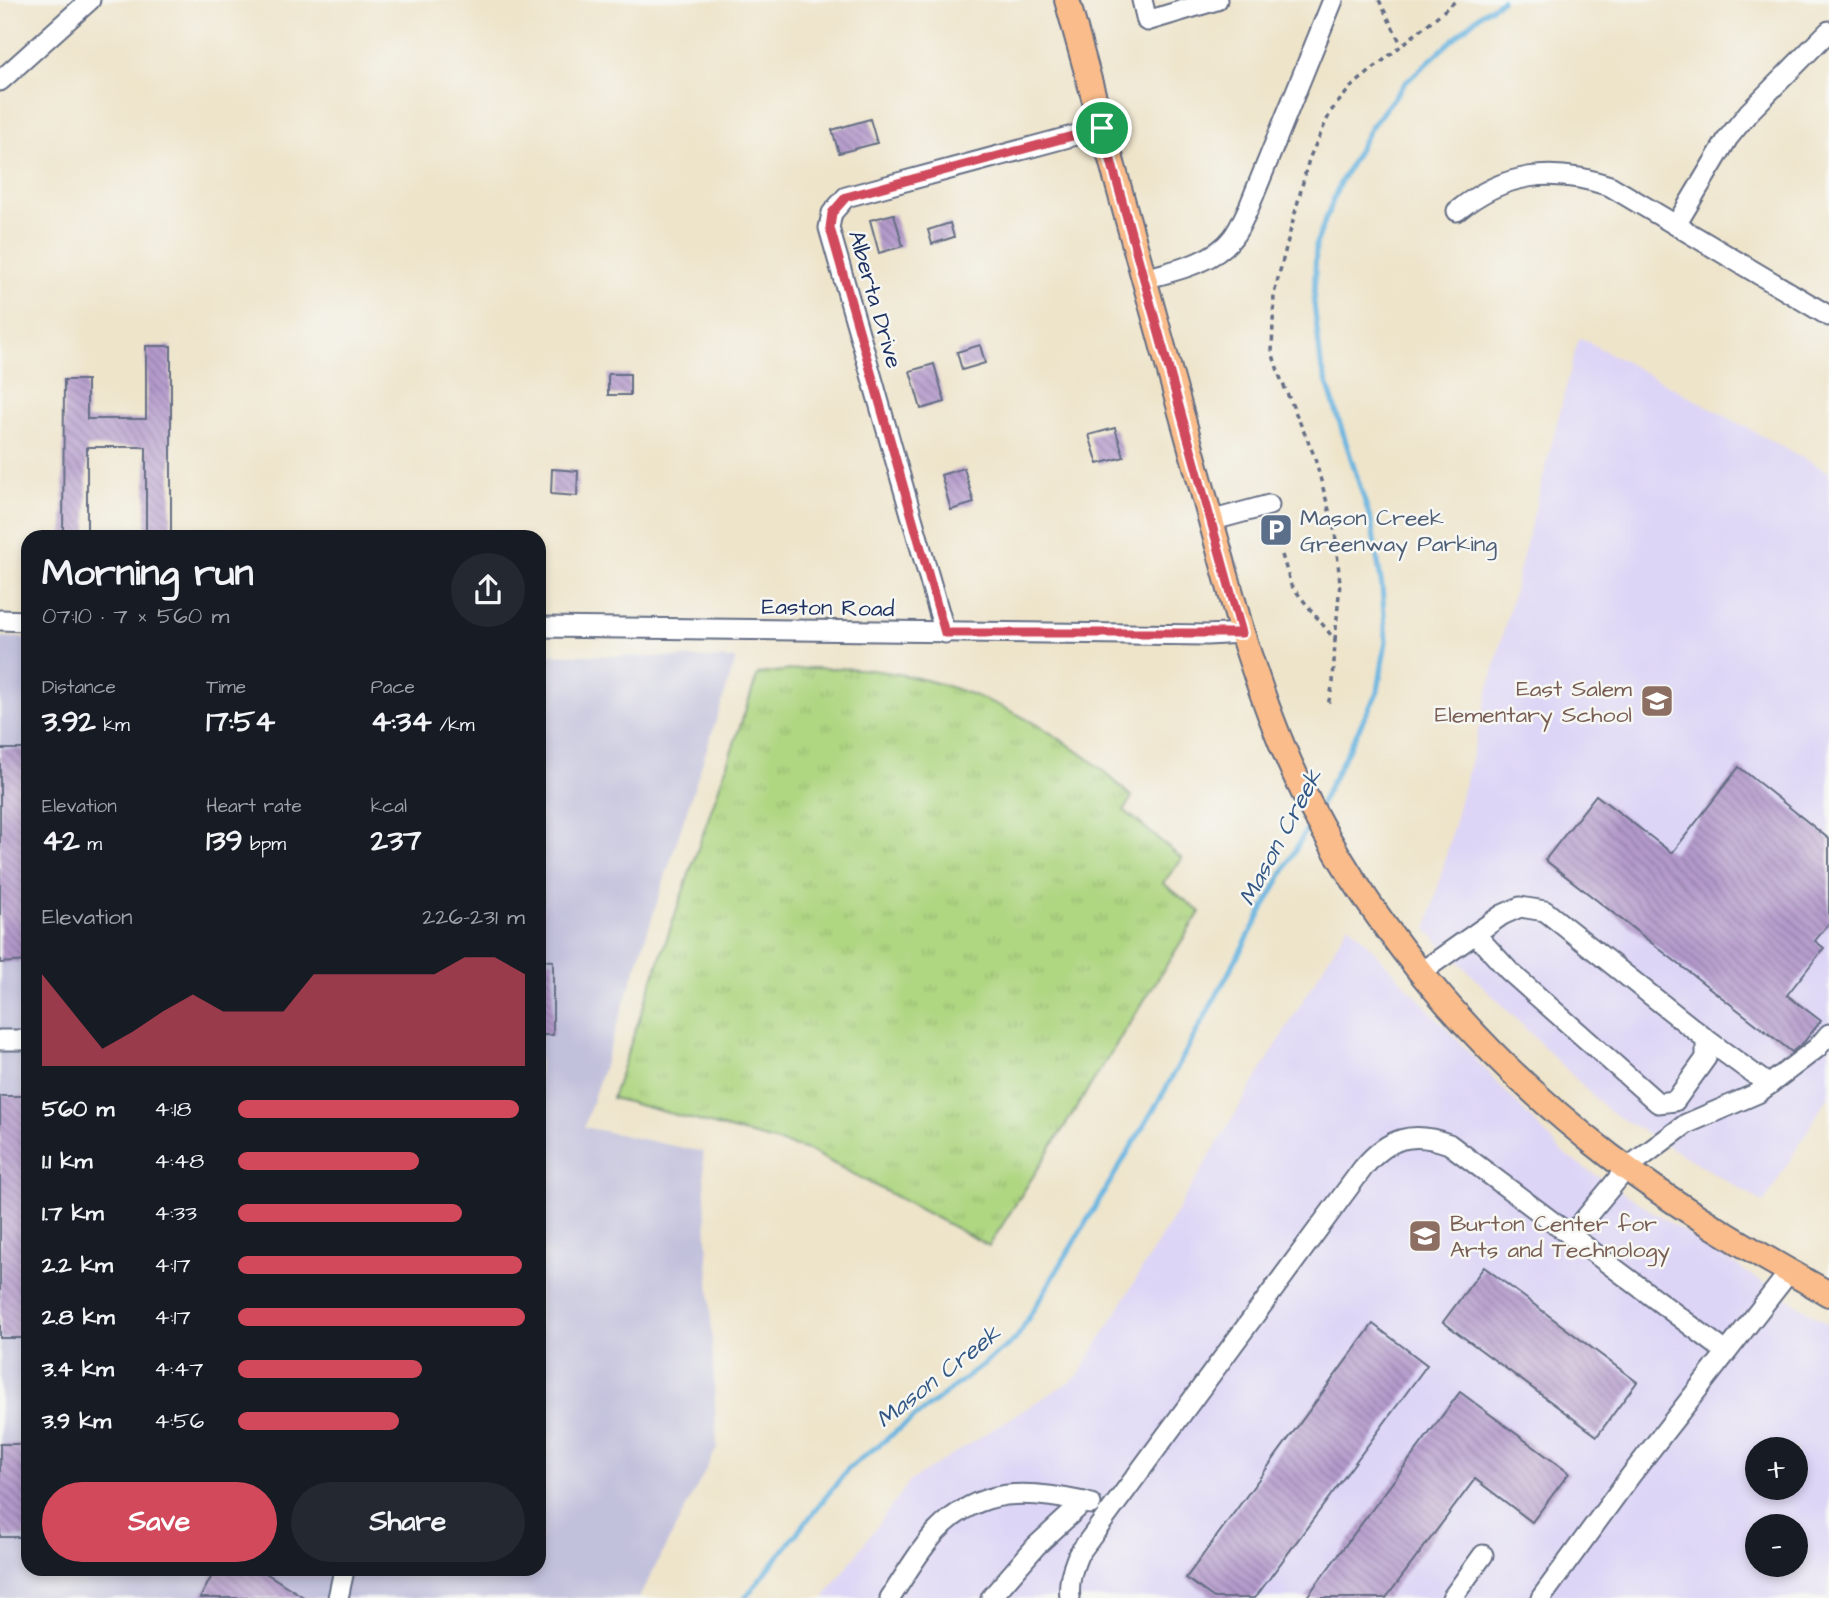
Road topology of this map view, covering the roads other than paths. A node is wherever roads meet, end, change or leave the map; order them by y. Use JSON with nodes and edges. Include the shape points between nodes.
{"nodes":[{"id":1,"x":90,"y":0,"type":"edge"},
{"id":2,"x":1067,"y":0,"type":"edge"},
{"id":3,"x":1142,"y":0,"type":"edge"},
{"id":4,"x":1217,"y":0,"type":"edge"},
{"id":5,"x":1333,"y":0,"type":"edge"},
{"id":6,"x":1829,"y":31,"type":"edge"},
{"id":7,"x":0,"y":81,"type":"edge"},
{"id":8,"x":1102,"y":128,"type":"junction"},
{"id":9,"x":1457,"y":211,"type":"dead end"},
{"id":10,"x":1676,"y":225,"type":"junction"},
{"id":11,"x":1144,"y":279,"type":"junction"},
{"id":12,"x":1829,"y":316,"type":"edge"},
{"id":13,"x":1269,"y":505,"type":"dead end"},
{"id":14,"x":1210,"y":521,"type":"junction"},
{"id":15,"x":0,"y":620,"type":"edge"},
{"id":16,"x":21,"y":621,"type":"edge"},
{"id":17,"x":546,"y":628,"type":"edge"},
{"id":18,"x":945,"y":633,"type":"junction"},
{"id":19,"x":1242,"y":633,"type":"junction"},
{"id":20,"x":1475,"y":934,"type":"junction"},
{"id":21,"x":1422,"y":972,"type":"junction"},
{"id":22,"x":1829,"y":1034,"type":"edge"},
{"id":23,"x":1706,"y":1039,"type":"junction"},
{"id":24,"x":0,"y":1040,"type":"edge"},
{"id":25,"x":21,"y":1040,"type":"edge"},
{"id":26,"x":1769,"y":1085,"type":"junction"},
{"id":27,"x":1627,"y":1168,"type":"junction"},
{"id":28,"x":1572,"y":1234,"type":"junction"},
{"id":29,"x":1790,"y":1271,"type":"junction"},
{"id":30,"x":1829,"y":1294,"type":"edge"},
{"id":31,"x":1726,"y":1352,"type":"junction"},
{"id":32,"x":1084,"y":1502,"type":"junction"},
{"id":33,"x":1113,"y":1509,"type":"junction"},
{"id":34,"x":1483,"y":1555,"type":"dead end"},
{"id":35,"x":343,"y":1576,"type":"edge"},
{"id":36,"x":338,"y":1598,"type":"edge"},
{"id":37,"x":890,"y":1598,"type":"edge"},
{"id":38,"x":991,"y":1598,"type":"edge"},
{"id":39,"x":1070,"y":1598,"type":"edge"},
{"id":40,"x":1452,"y":1598,"type":"edge"},
{"id":41,"x":1541,"y":1598,"type":"edge"}],
"edges":[{"from":1,"to":7,"type":"street"},
{"from":2,"to":8,"type":"main road"},
{"from":3,"to":4,"type":"street","via":[[1147,21]]},
{"from":5,"to":11,"type":"street","via":[[1233,237],[1215,253],[1186,267]]},
{"from":6,"to":10,"type":"street","via":[[1728,138]]},
{"from":8,"to":11,"type":"main road"},
{"from":8,"to":18,"type":"street","name":"Alberta Drive","via":[[846,197],[832,213],[830,228]]},
{"from":9,"to":10,"type":"street","via":[[1490,188],[1537,175],[1562,174],[1610,187]]},
{"from":10,"to":12,"type":"street"},
{"from":11,"to":14,"type":"main road"},
{"from":13,"to":14,"type":"street"},
{"from":14,"to":19,"type":"main road"},
{"from":15,"to":16,"type":"street"},
{"from":17,"to":18,"type":"street","name":"Easton Road"},
{"from":18,"to":19,"type":"street","name":"Easton Road"},
{"from":19,"to":21,"type":"main road","via":[[1265,703],[1310,804],[1381,920]]},
{"from":20,"to":21,"type":"street"},
{"from":20,"to":23,"type":"street","via":[[1520,907],[1545,911]]},
{"from":20,"to":23,"type":"street","via":[[1509,971],[1658,1103],[1675,1101],[1706,1058]]},
{"from":21,"to":27,"type":"main road","via":[[1532,1090]]},
{"from":22,"to":26,"type":"street"},
{"from":23,"to":26,"type":"street"},
{"from":24,"to":25,"type":"street"},
{"from":26,"to":27,"type":"street","via":[[1686,1124]]},
{"from":27,"to":28,"type":"street"},
{"from":27,"to":29,"type":"main road"},
{"from":28,"to":31,"type":"street"},
{"from":28,"to":33,"type":"street","via":[[1449,1144],[1419,1137],[1391,1142],[1363,1168]]},
{"from":29,"to":30,"type":"main road"},
{"from":29,"to":31,"type":"street"},
{"from":31,"to":41,"type":"street"},
{"from":32,"to":33,"type":"street"},
{"from":32,"to":37,"type":"street","via":[[1023,1492],[978,1502],[936,1531]]},
{"from":32,"to":38,"type":"street","via":[[1036,1546]]},
{"from":33,"to":39,"type":"street","via":[[1078,1555]]},
{"from":34,"to":40,"type":"street"},
{"from":35,"to":36,"type":"street"}]}
